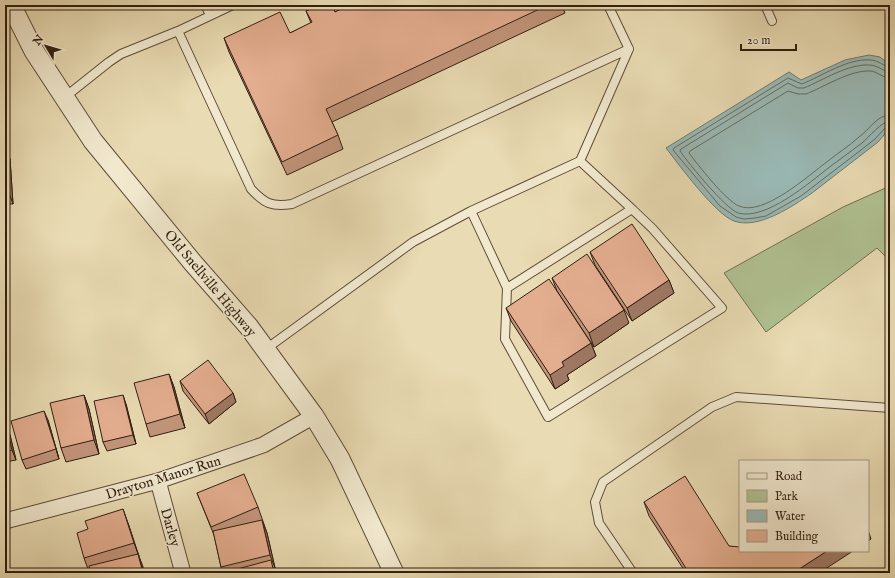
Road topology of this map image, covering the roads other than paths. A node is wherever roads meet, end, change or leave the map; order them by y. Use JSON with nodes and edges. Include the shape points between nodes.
{"nodes":[{"id":1,"x":11,"y":5,"type":"edge"},
{"id":2,"x":205,"y":5,"type":"edge"},
{"id":3,"x":233,"y":5,"type":"edge"},
{"id":4,"x":608,"y":5,"type":"edge"},
{"id":5,"x":765,"y":5,"type":"edge"},
{"id":6,"x":210,"y":15,"type":"junction"},
{"id":7,"x":772,"y":21,"type":"dead end"},
{"id":8,"x":178,"y":31,"type":"junction"},
{"id":9,"x":629,"y":50,"type":"junction"},
{"id":10,"x":63,"y":98,"type":"junction"},
{"id":11,"x":580,"y":161,"type":"junction"},
{"id":12,"x":632,"y":209,"type":"junction"},
{"id":13,"x":471,"y":211,"type":"junction"},
{"id":14,"x":507,"y":288,"type":"junction"},
{"id":15,"x":266,"y":349,"type":"junction"},
{"id":16,"x":890,"y":408,"type":"edge"},
{"id":17,"x":314,"y":416,"type":"junction"},
{"id":18,"x":158,"y":481,"type":"junction"},
{"id":19,"x":5,"y":521,"type":"edge"},
{"id":20,"x":183,"y":573,"type":"edge"},
{"id":21,"x":394,"y":573,"type":"edge"},
{"id":22,"x":633,"y":573,"type":"edge"}],
"edges":[{"from":1,"to":10,"type":"street","name":"Old Snellville Highway","via":[[34,51]]},
{"from":2,"to":6,"type":"lane"},
{"from":3,"to":6,"type":"lane"},
{"from":4,"to":9,"type":"lane"},
{"from":5,"to":7,"type":"lane"},
{"from":6,"to":8,"type":"lane"},
{"from":8,"to":9,"type":"lane","via":[[251,189],[260,199],[271,205],[292,204]]},
{"from":8,"to":10,"type":"lane","via":[[121,54]]},
{"from":9,"to":11,"type":"lane"},
{"from":10,"to":15,"type":"street","name":"Old Snellville Highway","via":[[93,141]]},
{"from":11,"to":12,"type":"lane"},
{"from":11,"to":13,"type":"lane"},
{"from":12,"to":14,"type":"lane"},
{"from":12,"to":14,"type":"lane","via":[[652,228],[722,308],[548,417],[505,339]]},
{"from":13,"to":14,"type":"lane"},
{"from":13,"to":15,"type":"lane","via":[[413,242]]},
{"from":15,"to":17,"type":"street","name":"Old Snellville Highway"},
{"from":16,"to":22,"type":"lane","via":[[736,397],[712,407],[603,482],[595,502],[600,523]]},
{"from":17,"to":18,"type":"street","name":"Drayton Manor Run","via":[[263,444]]},
{"from":17,"to":21,"type":"street","name":"Old Snellville Highway","via":[[340,459]]},
{"from":18,"to":19,"type":"street","name":"Drayton Manor Run"},
{"from":18,"to":20,"type":"street","name":"Darley"}]}
